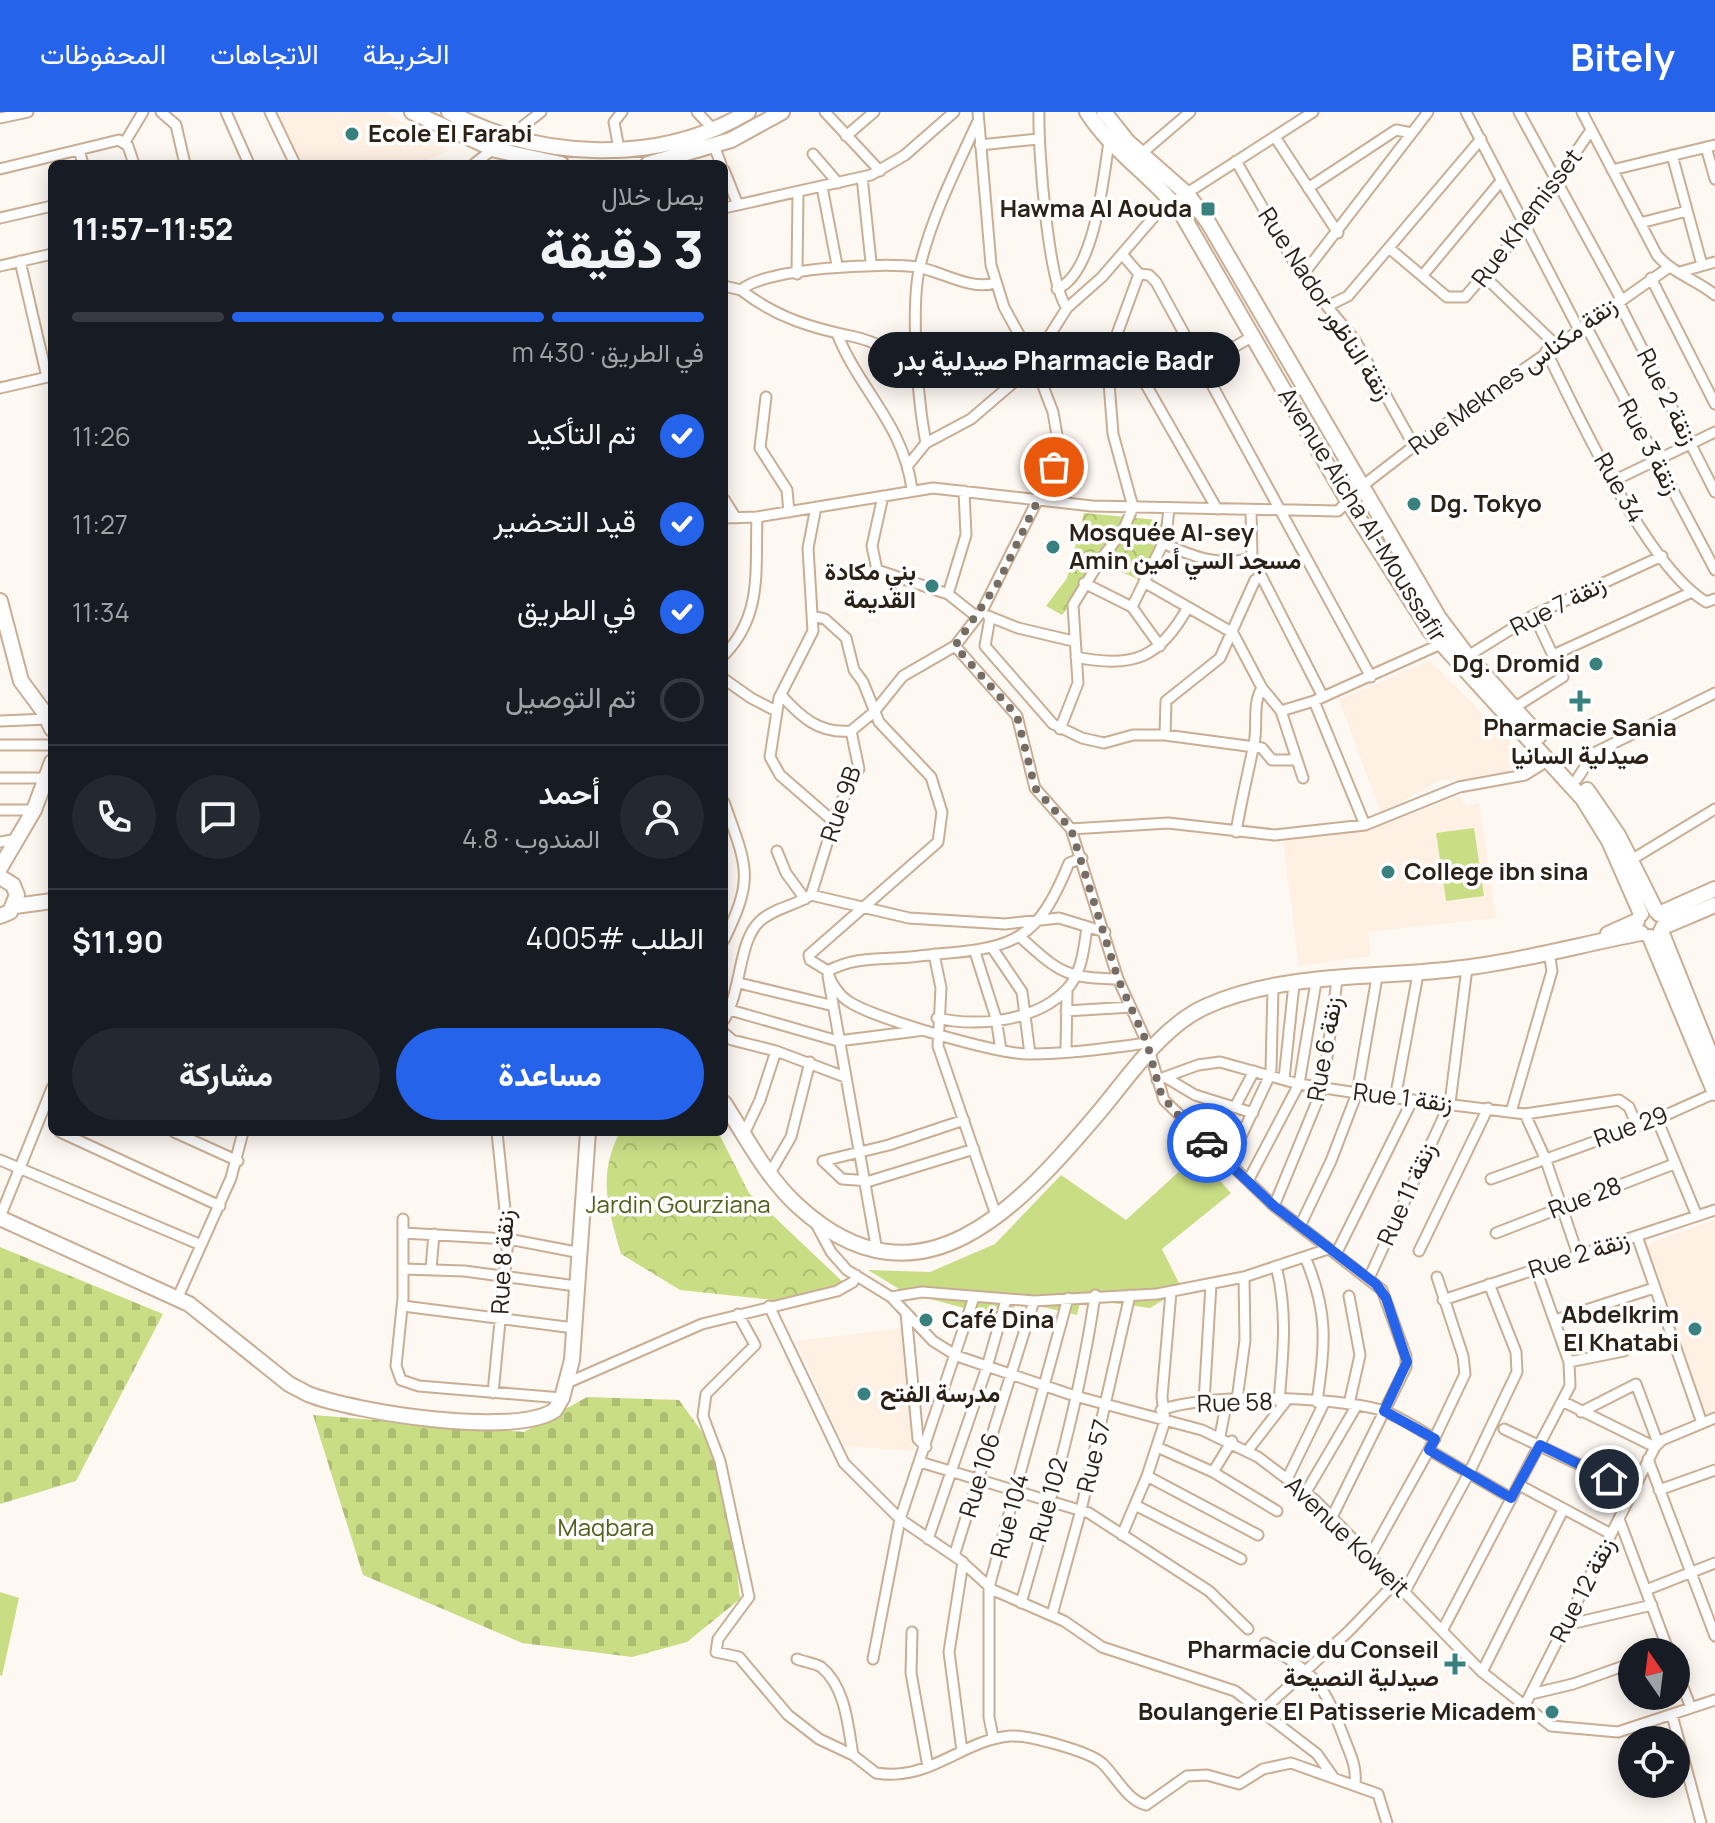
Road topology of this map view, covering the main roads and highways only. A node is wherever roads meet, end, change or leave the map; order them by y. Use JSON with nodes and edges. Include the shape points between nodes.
{"nodes":[{"id":1,"x":412,"y":112,"type":"edge"},
{"id":2,"x":449,"y":112,"type":"edge"},
{"id":3,"x":748,"y":112,"type":"edge"},
{"id":4,"x":782,"y":112,"type":"edge"},
{"id":5,"x":1087,"y":112,"type":"edge"},
{"id":6,"x":1104,"y":112,"type":"edge"},
{"id":7,"x":542,"y":160,"type":"edge"},
{"id":8,"x":663,"y":160,"type":"edge"},
{"id":9,"x":1,"y":608,"type":"edge"},
{"id":10,"x":1447,"y":640,"type":"junction"},
{"id":11,"x":1510,"y":711,"type":"junction"},
{"id":12,"x":48,"y":721,"type":"edge"},
{"id":13,"x":48,"y":785,"type":"edge"},
{"id":14,"x":4,"y":864,"type":"edge"},
{"id":15,"x":8,"y":883,"type":"edge"},
{"id":16,"x":1715,"y":889,"type":"edge"},
{"id":17,"x":48,"y":898,"type":"edge"},
{"id":18,"x":48,"y":901,"type":"edge"},
{"id":19,"x":1715,"y":905,"type":"edge"},
{"id":20,"x":5,"y":914,"type":"edge"},
{"id":21,"x":1651,"y":923,"type":"junction"},
{"id":22,"x":1715,"y":1066,"type":"edge"},
{"id":23,"x":1715,"y":1093,"type":"edge"},
{"id":24,"x":728,"y":1109,"type":"edge"},
{"id":25,"x":587,"y":1136,"type":"edge"},
{"id":26,"x":0,"y":1218,"type":"edge"}],
"edges":[{"from":1,"to":7,"type":"main road","via":[[496,150]]},
{"from":2,"to":3,"type":"main road","via":[[511,138],[567,148],[619,149],[662,145]]},
{"from":4,"to":8,"type":"main road","via":[[747,133]]},
{"from":5,"to":10,"type":"main road","name":"Avenue Aicha Al-Moussafir","via":[[1109,142],[1172,201],[1349,503]]},
{"from":6,"to":10,"type":"main road","name":"Avenue Aicha Al-Moussafir","via":[[1128,142],[1187,194],[1248,289]]},
{"from":9,"to":12,"type":"main road","via":[[21,681]]},
{"from":10,"to":11,"type":"main road","name":"Avenue Aicha Al-Moussafir"},
{"from":11,"to":21,"type":"main road","name":"Avenue Aicha Al-Moussafir","via":[[1599,822]]},
{"from":11,"to":21,"type":"main road","name":"Avenue Aicha Al-Moussafir","via":[[1607,816],[1631,860]]},
{"from":13,"to":14,"type":"main road"},
{"from":14,"to":15,"type":"main road"},
{"from":15,"to":17,"type":"main road"},
{"from":15,"to":20,"type":"main road"},
{"from":16,"to":21,"type":"main road"},
{"from":18,"to":20,"type":"main road"},
{"from":19,"to":21,"type":"main road"},
{"from":21,"to":22,"type":"main road","name":"Avenue Aicha Al-Moussafir"},
{"from":21,"to":23,"type":"main road","name":"Avenue Aicha Al-Moussafir"},
{"from":21,"to":24,"type":"main road","via":[[1467,968],[1273,987],[1203,1007],[1148,1047],[1071,1145],[997,1218],[937,1248],[877,1251],[837,1236],[796,1205]]},
{"from":25,"to":26,"type":"main road","via":[[574,1328],[562,1396],[536,1418],[480,1424],[316,1398],[289,1384],[178,1297]]}]}
